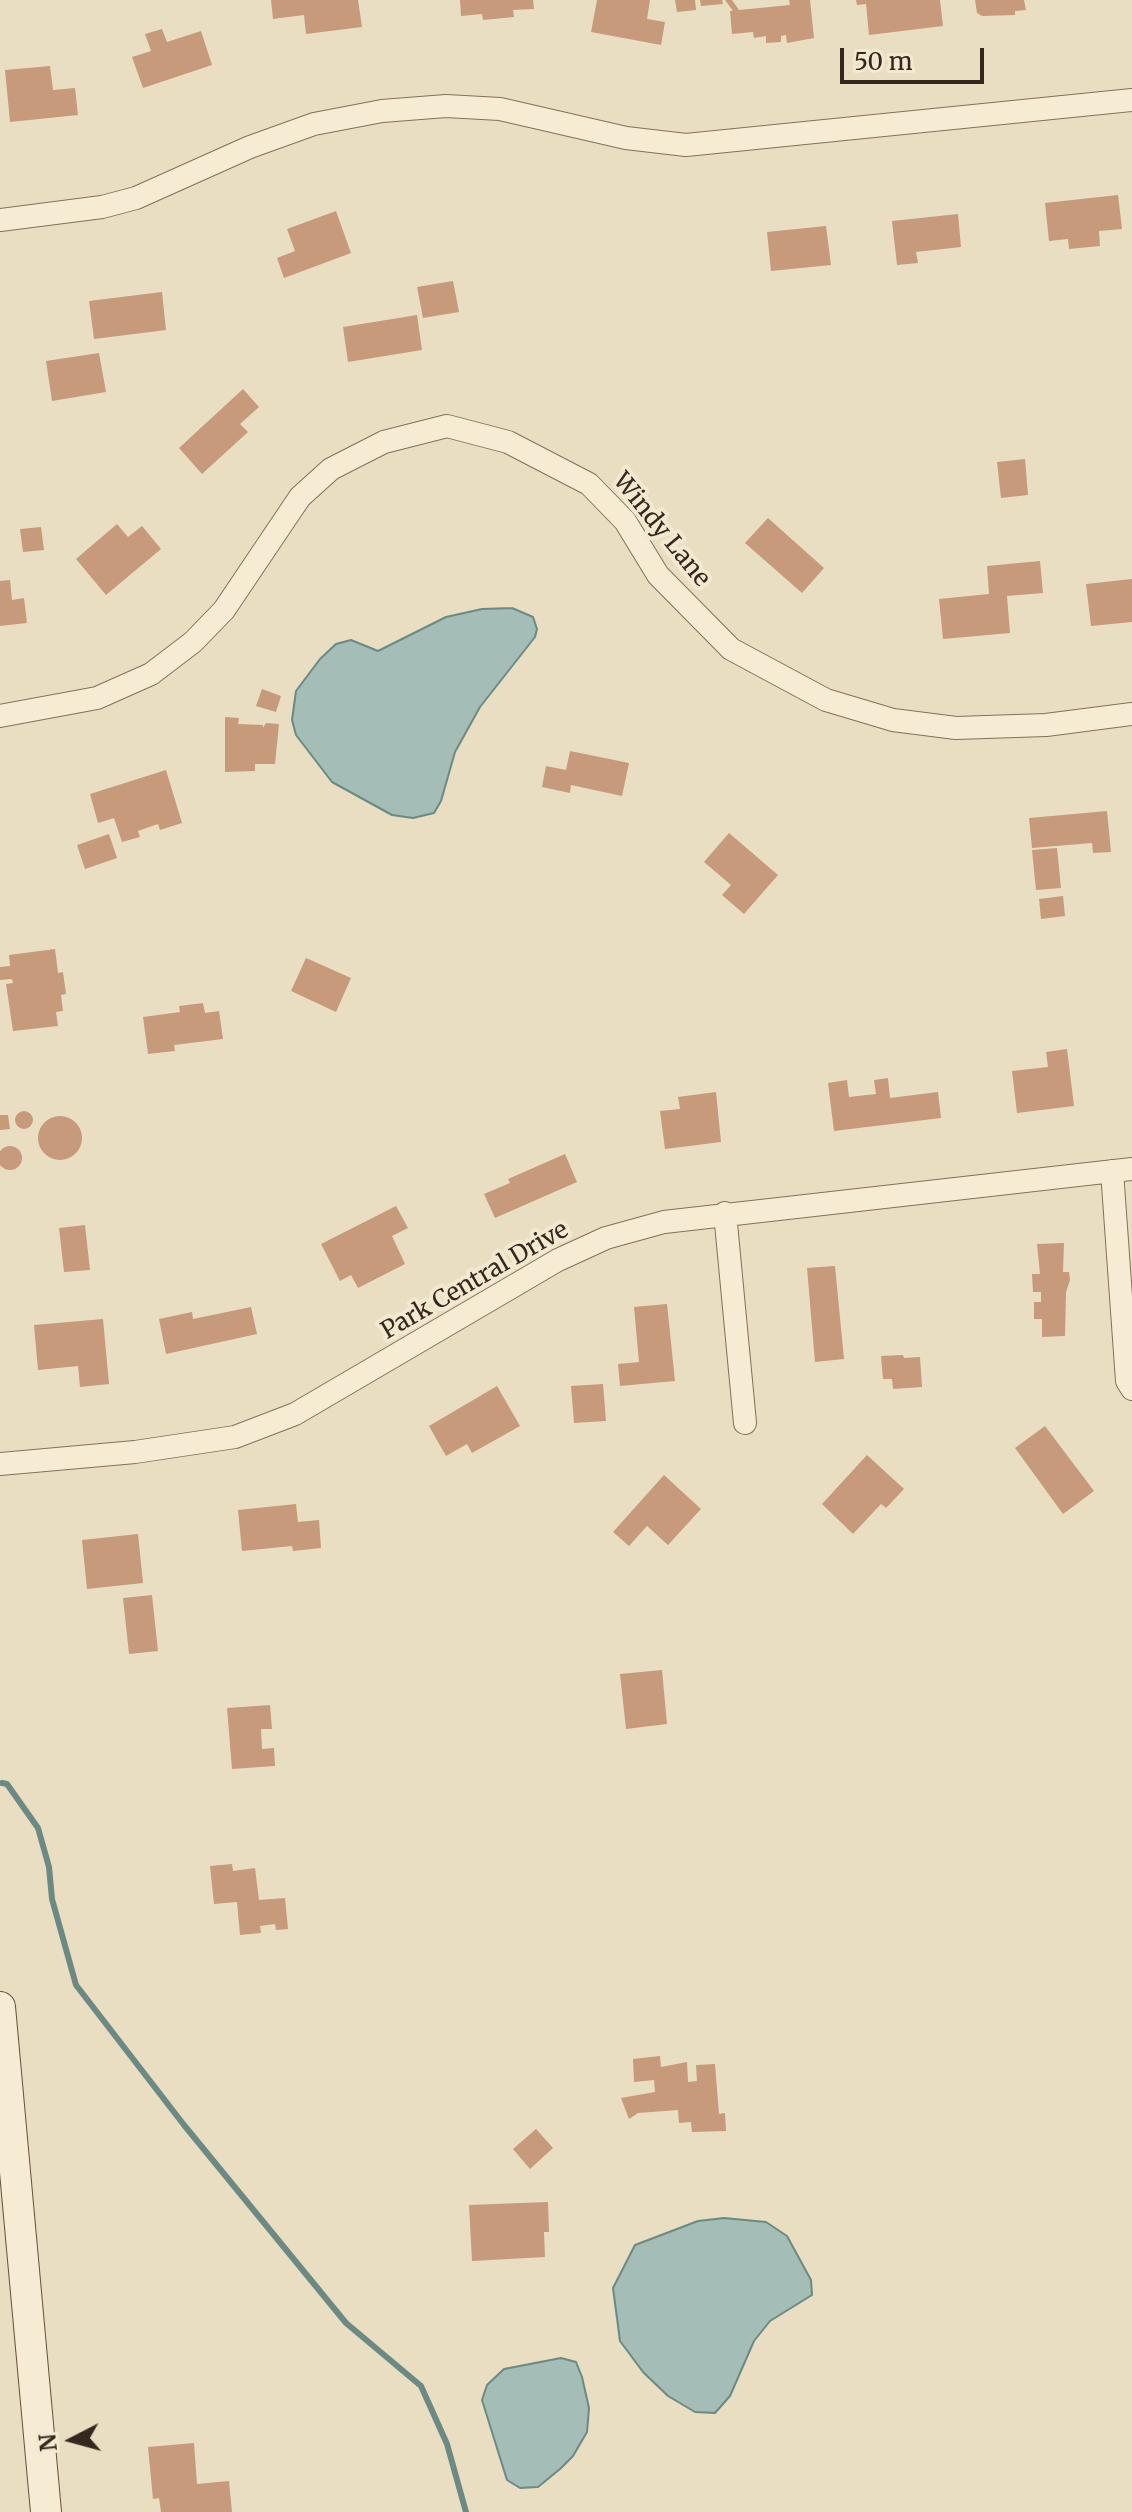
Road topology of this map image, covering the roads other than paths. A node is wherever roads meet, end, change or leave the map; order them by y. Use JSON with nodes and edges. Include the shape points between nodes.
{"nodes":[{"id":1,"x":1132,"y":100,"type":"edge"},
{"id":2,"x":0,"y":220,"type":"edge"},
{"id":3,"x":1132,"y":714,"type":"edge"},
{"id":4,"x":0,"y":716,"type":"edge"},
{"id":5,"x":1122,"y":1170,"type":"edge"},
{"id":6,"x":725,"y":1213,"type":"junction"},
{"id":7,"x":1132,"y":1389,"type":"edge"},
{"id":8,"x":745,"y":1423,"type":"dead end"},
{"id":9,"x":0,"y":1464,"type":"edge"},
{"id":10,"x":0,"y":2007,"type":"edge"},
{"id":11,"x":46,"y":2512,"type":"edge"}],
"edges":[{"from":1,"to":2,"type":"street","via":[[686,145],[641,141],[500,109],[382,111],[314,124],[136,198]]},
{"from":3,"to":4,"type":"street","name":"Windy Lane","via":[[1046,725],[956,728],[893,720],[826,700],[731,649],[658,575],[625,521],[589,484],[508,442],[447,426],[384,442],[331,469],[300,497],[224,610],[151,674],[97,698]]},
{"from":5,"to":6,"type":"street","name":"Park Central Drive"},
{"from":5,"to":7,"type":"street","via":[[1127,1381]]},
{"from":6,"to":8,"type":"street"},
{"from":6,"to":9,"type":"street","name":"Park Central Drive","via":[[620,1234],[558,1260],[295,1414],[235,1437]]},
{"from":10,"to":11,"type":"main road"}]}
